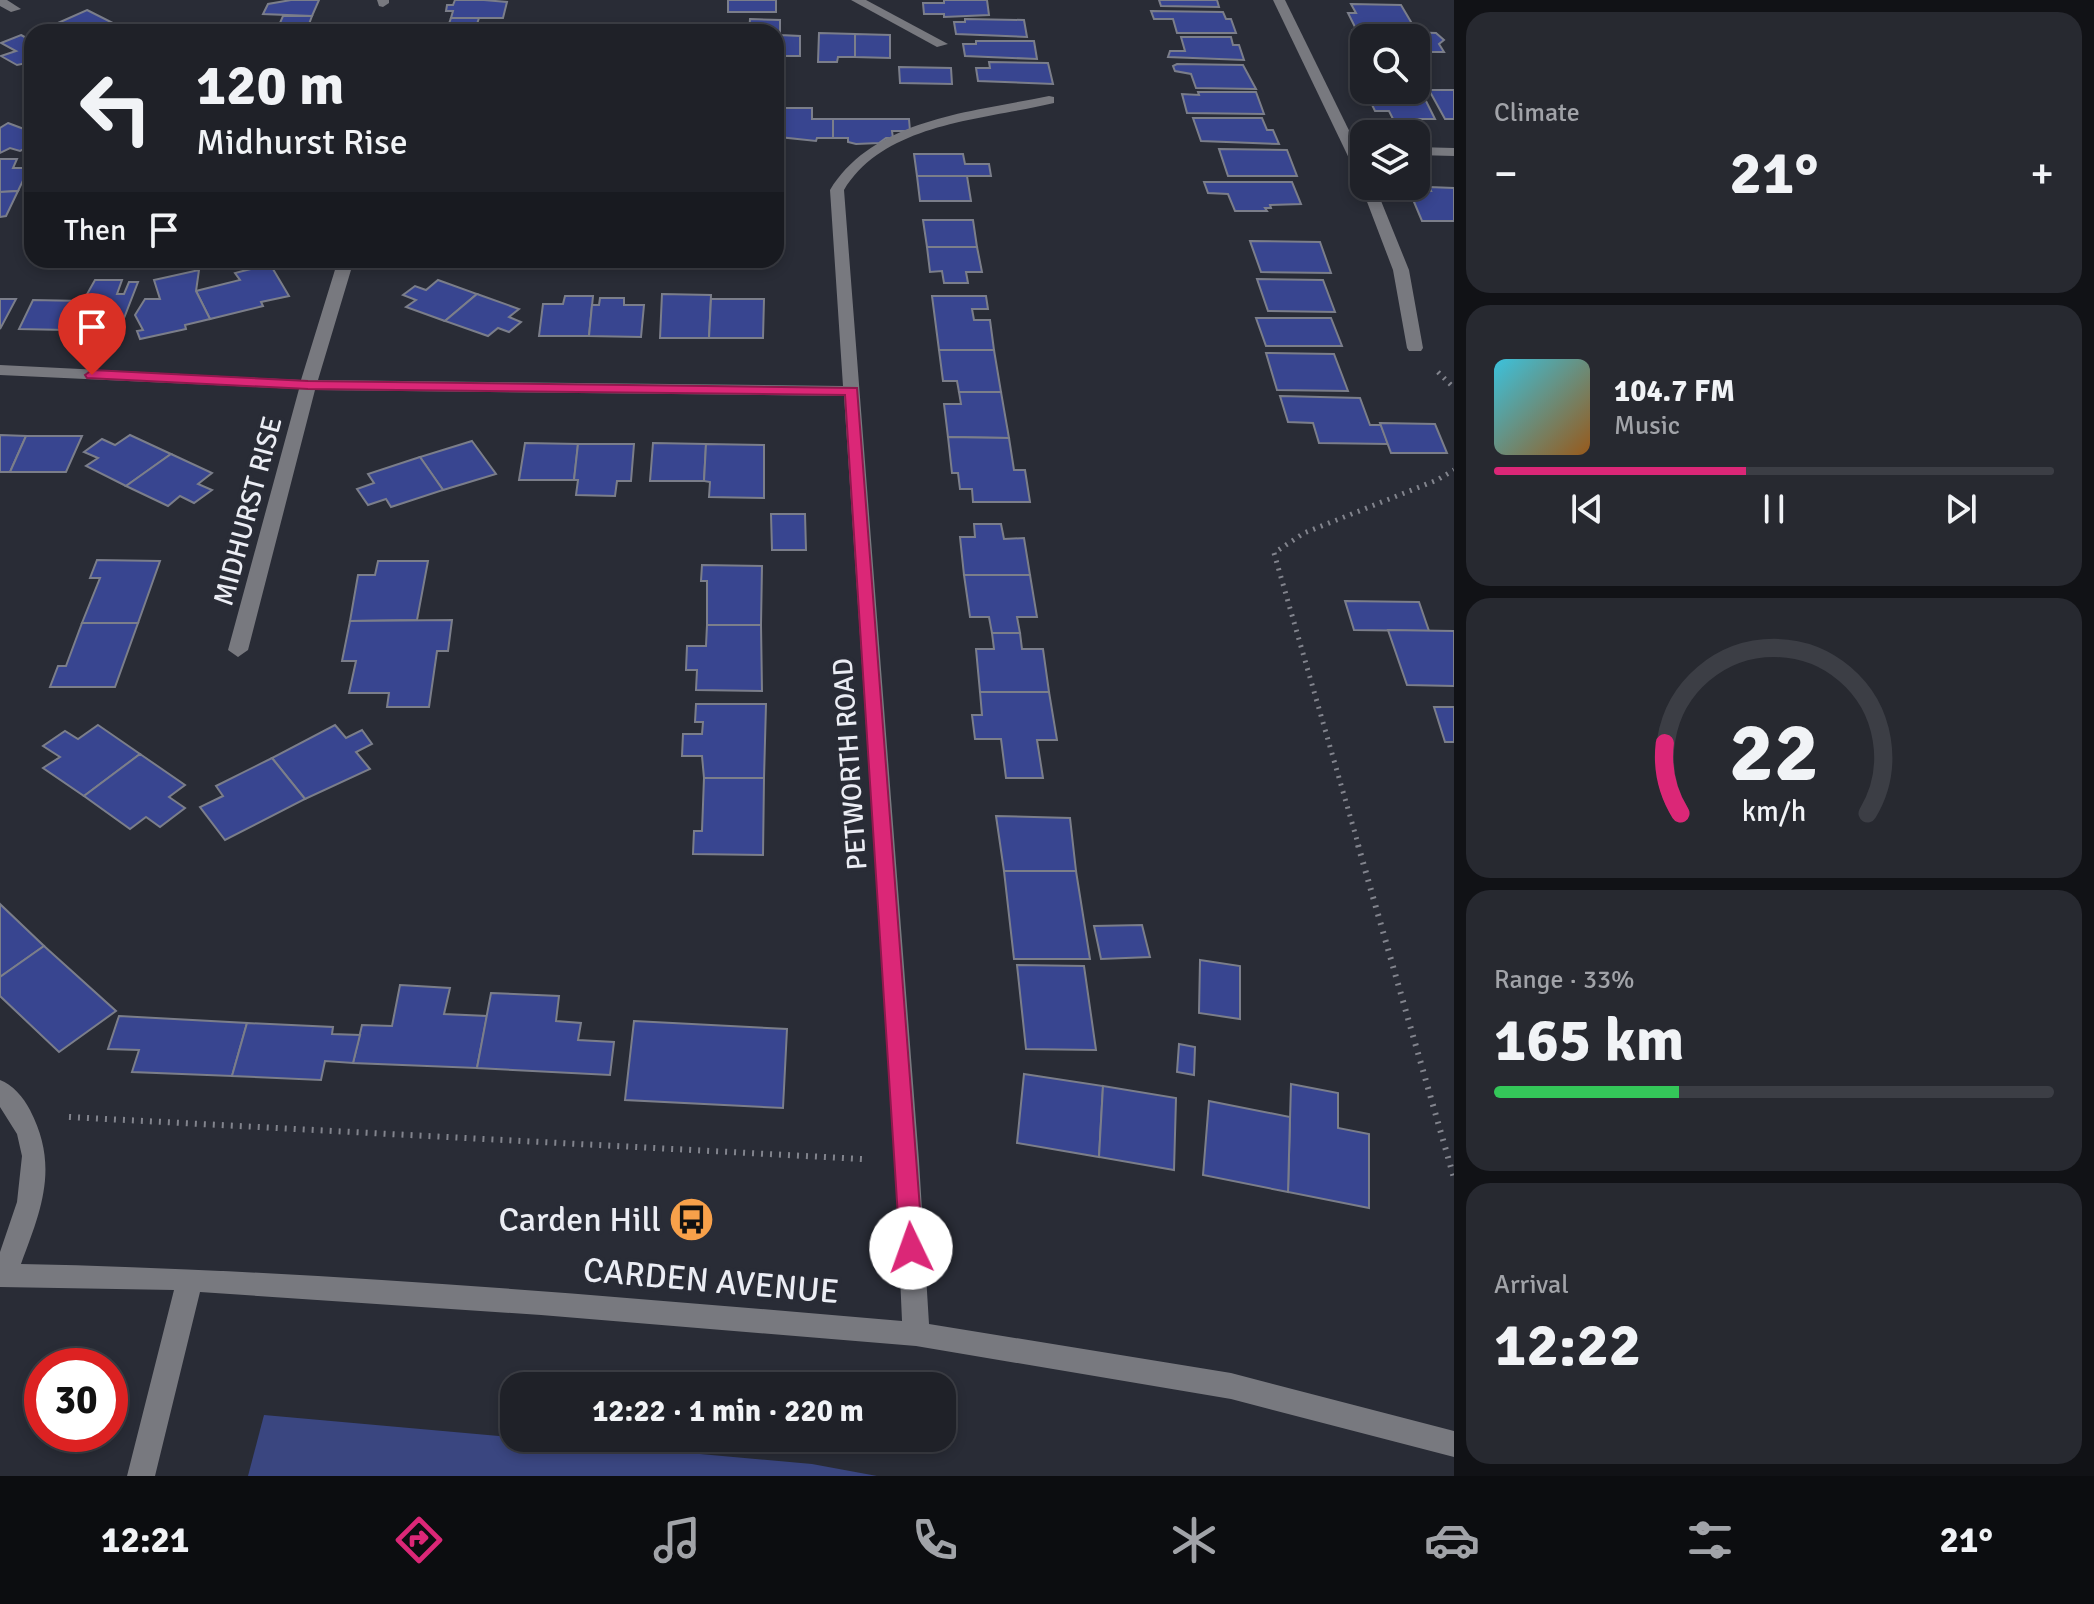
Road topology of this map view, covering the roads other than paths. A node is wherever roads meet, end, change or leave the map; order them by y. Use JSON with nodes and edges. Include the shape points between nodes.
{"nodes":[{"id":1,"x":857,"y":0,"type":"edge"},
{"id":2,"x":1279,"y":0,"type":"edge"},
{"id":3,"x":0,"y":1,"type":"edge"},
{"id":4,"x":15,"y":9,"type":"dead end"},
{"id":5,"x":942,"y":44,"type":"dead end"},
{"id":6,"x":1049,"y":100,"type":"dead end"},
{"id":7,"x":1350,"y":134,"type":"edge"},
{"id":8,"x":1430,"y":151,"type":"edge"},
{"id":9,"x":1454,"y":152,"type":"edge"},
{"id":10,"x":1374,"y":200,"type":"edge"},
{"id":11,"x":344,"y":268,"type":"edge"},
{"id":12,"x":1415,"y":348,"type":"dead end"},
{"id":13,"x":0,"y":370,"type":"edge"},
{"id":14,"x":308,"y":385,"type":"junction"},
{"id":15,"x":852,"y":391,"type":"junction"},
{"id":16,"x":238,"y":650,"type":"dead end"},
{"id":17,"x":0,"y":1090,"type":"edge"},
{"id":18,"x":2,"y":1275,"type":"edge"},
{"id":19,"x":190,"y":1279,"type":"junction"},
{"id":20,"x":916,"y":1334,"type":"junction"},
{"id":21,"x":1454,"y":1444,"type":"edge"},
{"id":22,"x":141,"y":1476,"type":"edge"}],
"edges":[{"from":1,"to":5,"type":"street"},
{"from":2,"to":7,"type":"street"},
{"from":3,"to":4,"type":"street"},
{"from":6,"to":15,"type":"street","name":"PETWORTH ROAD","via":[[975,115],[895,141],[854,165],[837,190]]},
{"from":8,"to":9,"type":"street"},
{"from":10,"to":12,"type":"street","via":[[1401,270]]},
{"from":11,"to":14,"type":"street","name":"MIDHURST RISE"},
{"from":13,"to":14,"type":"street","name":"MIDHURST RISE"},
{"from":14,"to":15,"type":"street","name":"MIDHURST RISE"},
{"from":14,"to":16,"type":"street","name":"MIDHURST RISE"},
{"from":15,"to":20,"type":"street","name":"PETWORTH ROAD"},
{"from":17,"to":18,"type":"street","via":[[24,1114],[36,1149],[26,1216]]},
{"from":18,"to":19,"type":"street","name":"CARDEN AVENUE"},
{"from":19,"to":20,"type":"street","name":"CARDEN AVENUE"},
{"from":19,"to":22,"type":"street"},
{"from":20,"to":21,"type":"street","name":"CARDEN AVENUE","via":[[1231,1386]]}]}
